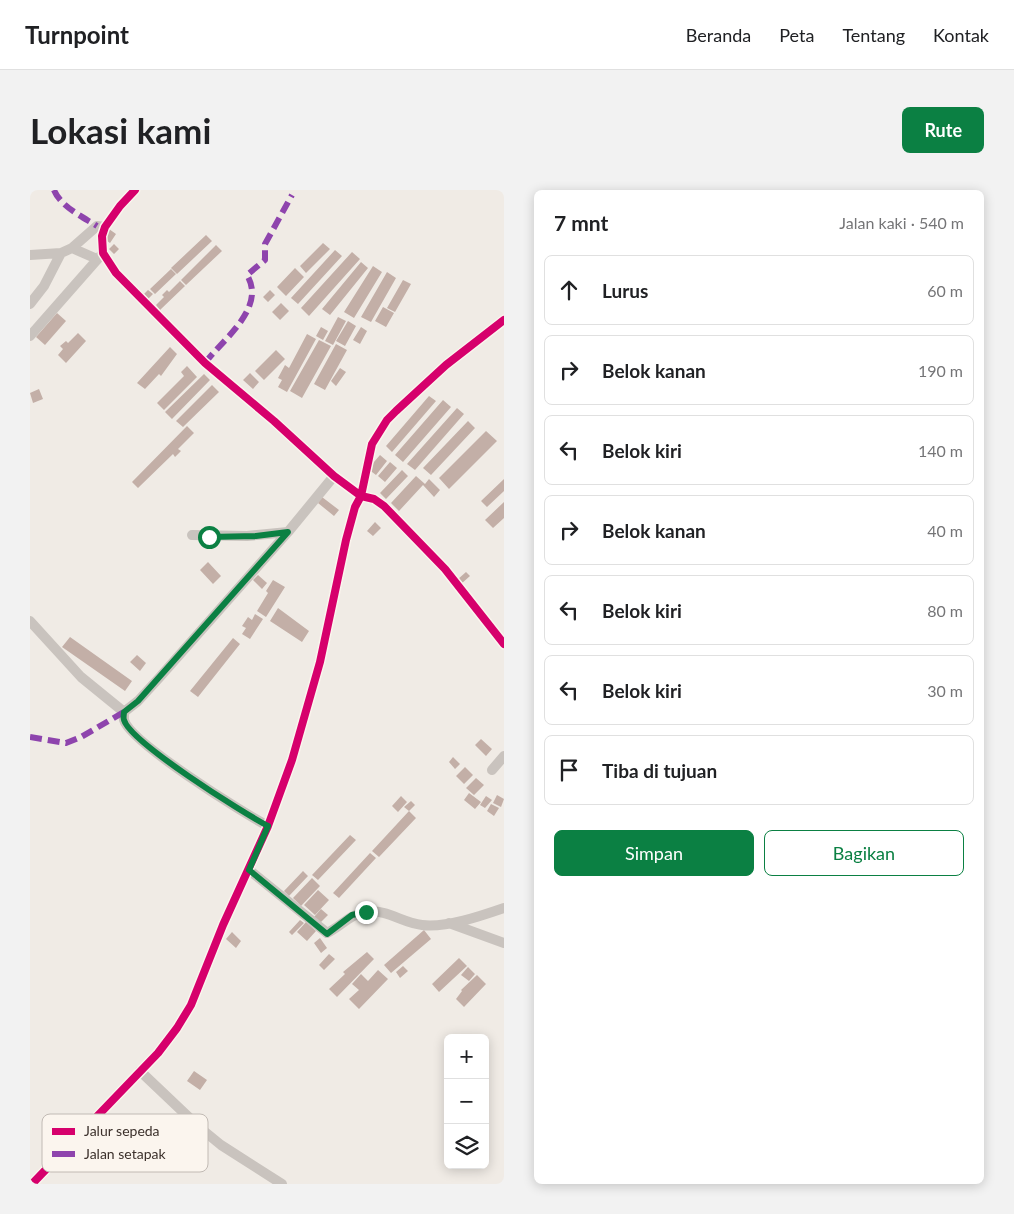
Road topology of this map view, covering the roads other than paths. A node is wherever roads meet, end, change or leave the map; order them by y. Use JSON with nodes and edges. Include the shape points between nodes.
{"nodes":[{"id":1,"x":135,"y":190,"type":"edge"},
{"id":2,"x":105,"y":227,"type":"junction"},
{"id":3,"x":72,"y":248,"type":"junction"},
{"id":4,"x":61,"y":253,"type":"junction"},
{"id":5,"x":30,"y":255,"type":"edge"},
{"id":6,"x":100,"y":256,"type":"junction"},
{"id":7,"x":30,"y":304,"type":"edge"},
{"id":8,"x":504,"y":320,"type":"edge"},
{"id":9,"x":30,"y":336,"type":"edge"},
{"id":10,"x":334,"y":476,"type":"junction"},
{"id":11,"x":361,"y":496,"type":"junction"},
{"id":12,"x":288,"y":532,"type":"junction"},
{"id":13,"x":192,"y":536,"type":"dead end"},
{"id":14,"x":30,"y":621,"type":"edge"},
{"id":15,"x":504,"y":642,"type":"edge"},
{"id":16,"x":124,"y":712,"type":"junction"},
{"id":17,"x":504,"y":756,"type":"edge"},
{"id":18,"x":492,"y":770,"type":"dead end"},
{"id":19,"x":268,"y":826,"type":"junction"},
{"id":20,"x":249,"y":870,"type":"junction"},
{"id":21,"x":504,"y":908,"type":"edge"},
{"id":22,"x":449,"y":923,"type":"junction"},
{"id":23,"x":504,"y":943,"type":"edge"},
{"id":24,"x":140,"y":1071,"type":"junction"},
{"id":25,"x":99,"y":1114,"type":"edge"},
{"id":26,"x":185,"y":1114,"type":"edge"},
{"id":27,"x":208,"y":1135,"type":"edge"},
{"id":28,"x":43,"y":1172,"type":"edge"},
{"id":29,"x":32,"y":1184,"type":"edge"},
{"id":30,"x":282,"y":1184,"type":"edge"}],
"edges":[{"from":1,"to":2,"type":"street"},
{"from":2,"to":3,"type":"street","via":[[97,226]]},
{"from":2,"to":6,"type":"street"},
{"from":3,"to":4,"type":"street"},
{"from":3,"to":6,"type":"street"},
{"from":4,"to":5,"type":"street"},
{"from":4,"to":7,"type":"street","via":[[44,286]]},
{"from":6,"to":9,"type":"street"},
{"from":6,"to":10,"type":"street","via":[[205,363]]},
{"from":8,"to":11,"type":"street","via":[[446,365],[387,420],[372,444]]},
{"from":10,"to":11,"type":"street"},
{"from":10,"to":12,"type":"street"},
{"from":11,"to":15,"type":"street","via":[[384,506],[433,555]]},
{"from":11,"to":19,"type":"street","via":[[346,540],[310,699]]},
{"from":12,"to":13,"type":"street"},
{"from":12,"to":16,"type":"street","via":[[138,701]]},
{"from":14,"to":16,"type":"street","via":[[81,677]]},
{"from":16,"to":19,"type":"street","via":[[128,727],[156,752],[232,806]]},
{"from":17,"to":18,"type":"street"},
{"from":19,"to":20,"type":"street"},
{"from":20,"to":22,"type":"street","via":[[327,934],[352,915],[366,912],[379,911],[422,926]]},
{"from":20,"to":24,"type":"street","via":[[187,1013],[170,1038]]},
{"from":21,"to":22,"type":"street"},
{"from":22,"to":23,"type":"street"},
{"from":24,"to":25,"type":"street"},
{"from":24,"to":26,"type":"street"},
{"from":27,"to":30,"type":"street"},
{"from":28,"to":29,"type":"street"}]}
